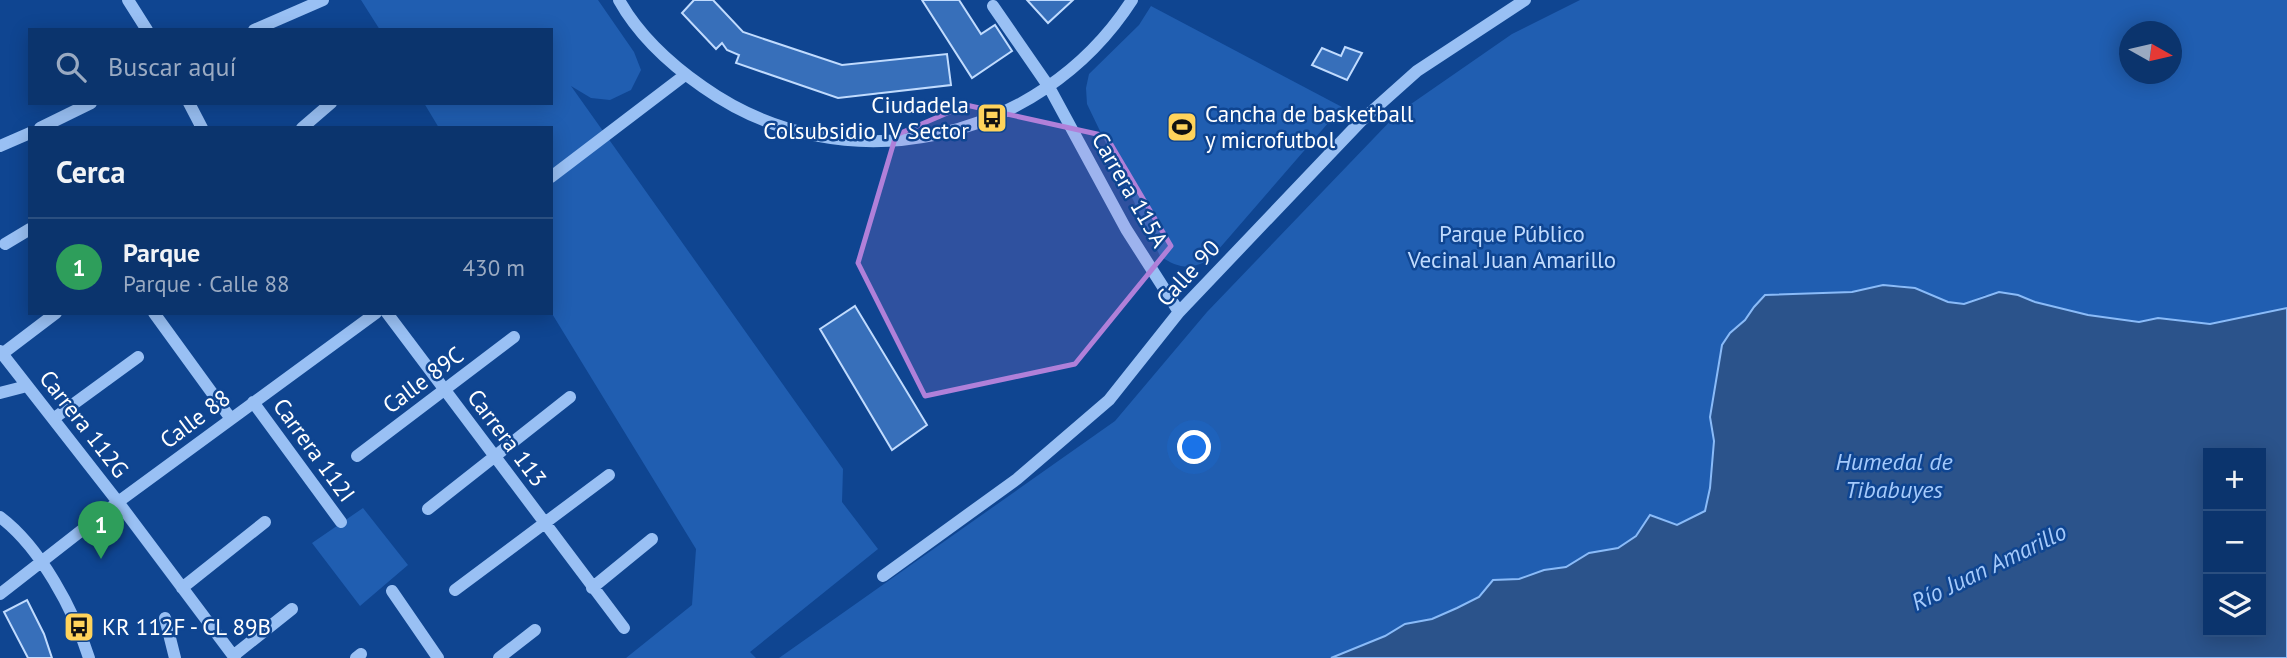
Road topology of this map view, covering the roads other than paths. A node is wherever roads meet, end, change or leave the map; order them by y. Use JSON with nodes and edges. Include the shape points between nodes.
{"nodes":[{"id":1,"x":128,"y":0,"type":"edge"},
{"id":2,"x":323,"y":0,"type":"edge"},
{"id":3,"x":1132,"y":0,"type":"edge"},
{"id":4,"x":1525,"y":0,"type":"edge"},
{"id":5,"x":625,"y":2,"type":"edge"},
{"id":6,"x":993,"y":6,"type":"dead end"},
{"id":7,"x":146,"y":28,"type":"edge"},
{"id":8,"x":259,"y":28,"type":"edge"},
{"id":9,"x":685,"y":75,"type":"junction"},
{"id":10,"x":1049,"y":87,"type":"junction"},
{"id":11,"x":87,"y":105,"type":"edge"},
{"id":12,"x":190,"y":105,"type":"edge"},
{"id":13,"x":329,"y":105,"type":"edge"},
{"id":14,"x":46,"y":126,"type":"edge"},
{"id":15,"x":201,"y":126,"type":"edge"},
{"id":16,"x":304,"y":126,"type":"edge"},
{"id":17,"x":28,"y":135,"type":"edge"},
{"id":18,"x":0,"y":146,"type":"edge"},
{"id":19,"x":553,"y":175,"type":"edge"},
{"id":20,"x":28,"y":230,"type":"edge"},
{"id":21,"x":5,"y":244,"type":"dead end"},
{"id":22,"x":1179,"y":312,"type":"junction"},
{"id":23,"x":53,"y":315,"type":"edge"},
{"id":24,"x":156,"y":315,"type":"edge"},
{"id":25,"x":373,"y":315,"type":"edge"},
{"id":26,"x":388,"y":315,"type":"edge"},
{"id":27,"x":514,"y":337,"type":"dead end"},
{"id":28,"x":1,"y":353,"type":"edge"},
{"id":29,"x":138,"y":357,"type":"dead end"},
{"id":30,"x":27,"y":386,"type":"junction"},
{"id":31,"x":444,"y":390,"type":"junction"},
{"id":32,"x":0,"y":393,"type":"edge"},
{"id":33,"x":570,"y":397,"type":"dead end"},
{"id":34,"x":253,"y":402,"type":"junction"},
{"id":35,"x":53,"y":419,"type":"junction"},
{"id":36,"x":231,"y":419,"type":"junction"},
{"id":37,"x":357,"y":456,"type":"dead end"},
{"id":38,"x":495,"y":457,"type":"junction"},
{"id":39,"x":609,"y":475,"type":"dead end"},
{"id":40,"x":118,"y":502,"type":"junction"},
{"id":41,"x":428,"y":509,"type":"dead end"},
{"id":42,"x":0,"y":516,"type":"edge"},
{"id":43,"x":265,"y":522,"type":"dead end"},
{"id":44,"x":341,"y":522,"type":"dead end"},
{"id":45,"x":544,"y":523,"type":"junction"},
{"id":46,"x":652,"y":539,"type":"dead end"},
{"id":47,"x":42,"y":562,"type":"junction"},
{"id":48,"x":883,"y":576,"type":"dead end"},
{"id":49,"x":182,"y":588,"type":"junction"},
{"id":50,"x":592,"y":588,"type":"junction"},
{"id":51,"x":455,"y":590,"type":"dead end"},
{"id":52,"x":392,"y":591,"type":"dead end"},
{"id":53,"x":0,"y":594,"type":"edge"},
{"id":54,"x":292,"y":609,"type":"dead end"},
{"id":55,"x":165,"y":618,"type":"dead end"},
{"id":56,"x":624,"y":628,"type":"dead end"},
{"id":57,"x":535,"y":631,"type":"dead end"},
{"id":58,"x":234,"y":657,"type":"edge"},
{"id":59,"x":89,"y":658,"type":"edge"},
{"id":60,"x":175,"y":658,"type":"edge"},
{"id":61,"x":438,"y":658,"type":"edge"},
{"id":62,"x":499,"y":658,"type":"edge"}],
"edges":[{"from":1,"to":7,"type":"street"},
{"from":2,"to":8,"type":"street"},
{"from":3,"to":10,"type":"street","via":[[1086,57]]},
{"from":4,"to":22,"type":"street","name":"Calle 90","via":[[1417,71],[1361,121]]},
{"from":5,"to":9,"type":"street","via":[[648,39]]},
{"from":6,"to":10,"type":"street","name":"Carrera 115A"},
{"from":9,"to":10,"type":"street","via":[[717,97],[788,129],[865,141],[947,133],[1016,108]]},
{"from":9,"to":19,"type":"street"},
{"from":10,"to":22,"type":"street","name":"Carrera 115A","via":[[1126,229]]},
{"from":11,"to":14,"type":"street"},
{"from":12,"to":15,"type":"street"},
{"from":13,"to":16,"type":"street"},
{"from":17,"to":18,"type":"street"},
{"from":20,"to":21,"type":"street"},
{"from":22,"to":48,"type":"street","name":"Calle 90","via":[[1109,400],[1017,479]]},
{"from":23,"to":28,"type":"street"},
{"from":24,"to":36,"type":"street"},
{"from":25,"to":34,"type":"street","name":"Calle 88"},
{"from":26,"to":31,"type":"street","name":"Carrera 113"},
{"from":27,"to":31,"type":"street","name":"Calle 89C"},
{"from":28,"to":30,"type":"street","name":"Carrera 112G"},
{"from":29,"to":35,"type":"street"},
{"from":30,"to":32,"type":"street"},
{"from":30,"to":35,"type":"street","name":"Carrera 112G"},
{"from":31,"to":37,"type":"street","name":"Calle 89C"},
{"from":31,"to":38,"type":"street","name":"Carrera 113"},
{"from":33,"to":38,"type":"street"},
{"from":34,"to":36,"type":"street","name":"Calle 88"},
{"from":34,"to":44,"type":"street","name":"Carrera 112I"},
{"from":35,"to":40,"type":"street","name":"Carrera 112G"},
{"from":36,"to":40,"type":"street","name":"Calle 88"},
{"from":38,"to":41,"type":"street"},
{"from":38,"to":45,"type":"street","name":"Carrera 113"},
{"from":39,"to":45,"type":"street"},
{"from":40,"to":47,"type":"street","name":"Calle 88"},
{"from":40,"to":49,"type":"street","name":"Carrera 112G"},
{"from":42,"to":47,"type":"street"},
{"from":43,"to":49,"type":"street"},
{"from":45,"to":50,"type":"street","name":"Carrera 113"},
{"from":45,"to":51,"type":"street"},
{"from":46,"to":50,"type":"street"},
{"from":47,"to":53,"type":"street","name":"Calle 88"},
{"from":47,"to":59,"type":"street","via":[[79,627]]},
{"from":49,"to":58,"type":"street","name":"Carrera 112G"},
{"from":50,"to":56,"type":"street","name":"Carrera 113"},
{"from":52,"to":61,"type":"street"},
{"from":54,"to":58,"type":"street"},
{"from":55,"to":60,"type":"street"},
{"from":57,"to":62,"type":"street"}]}
